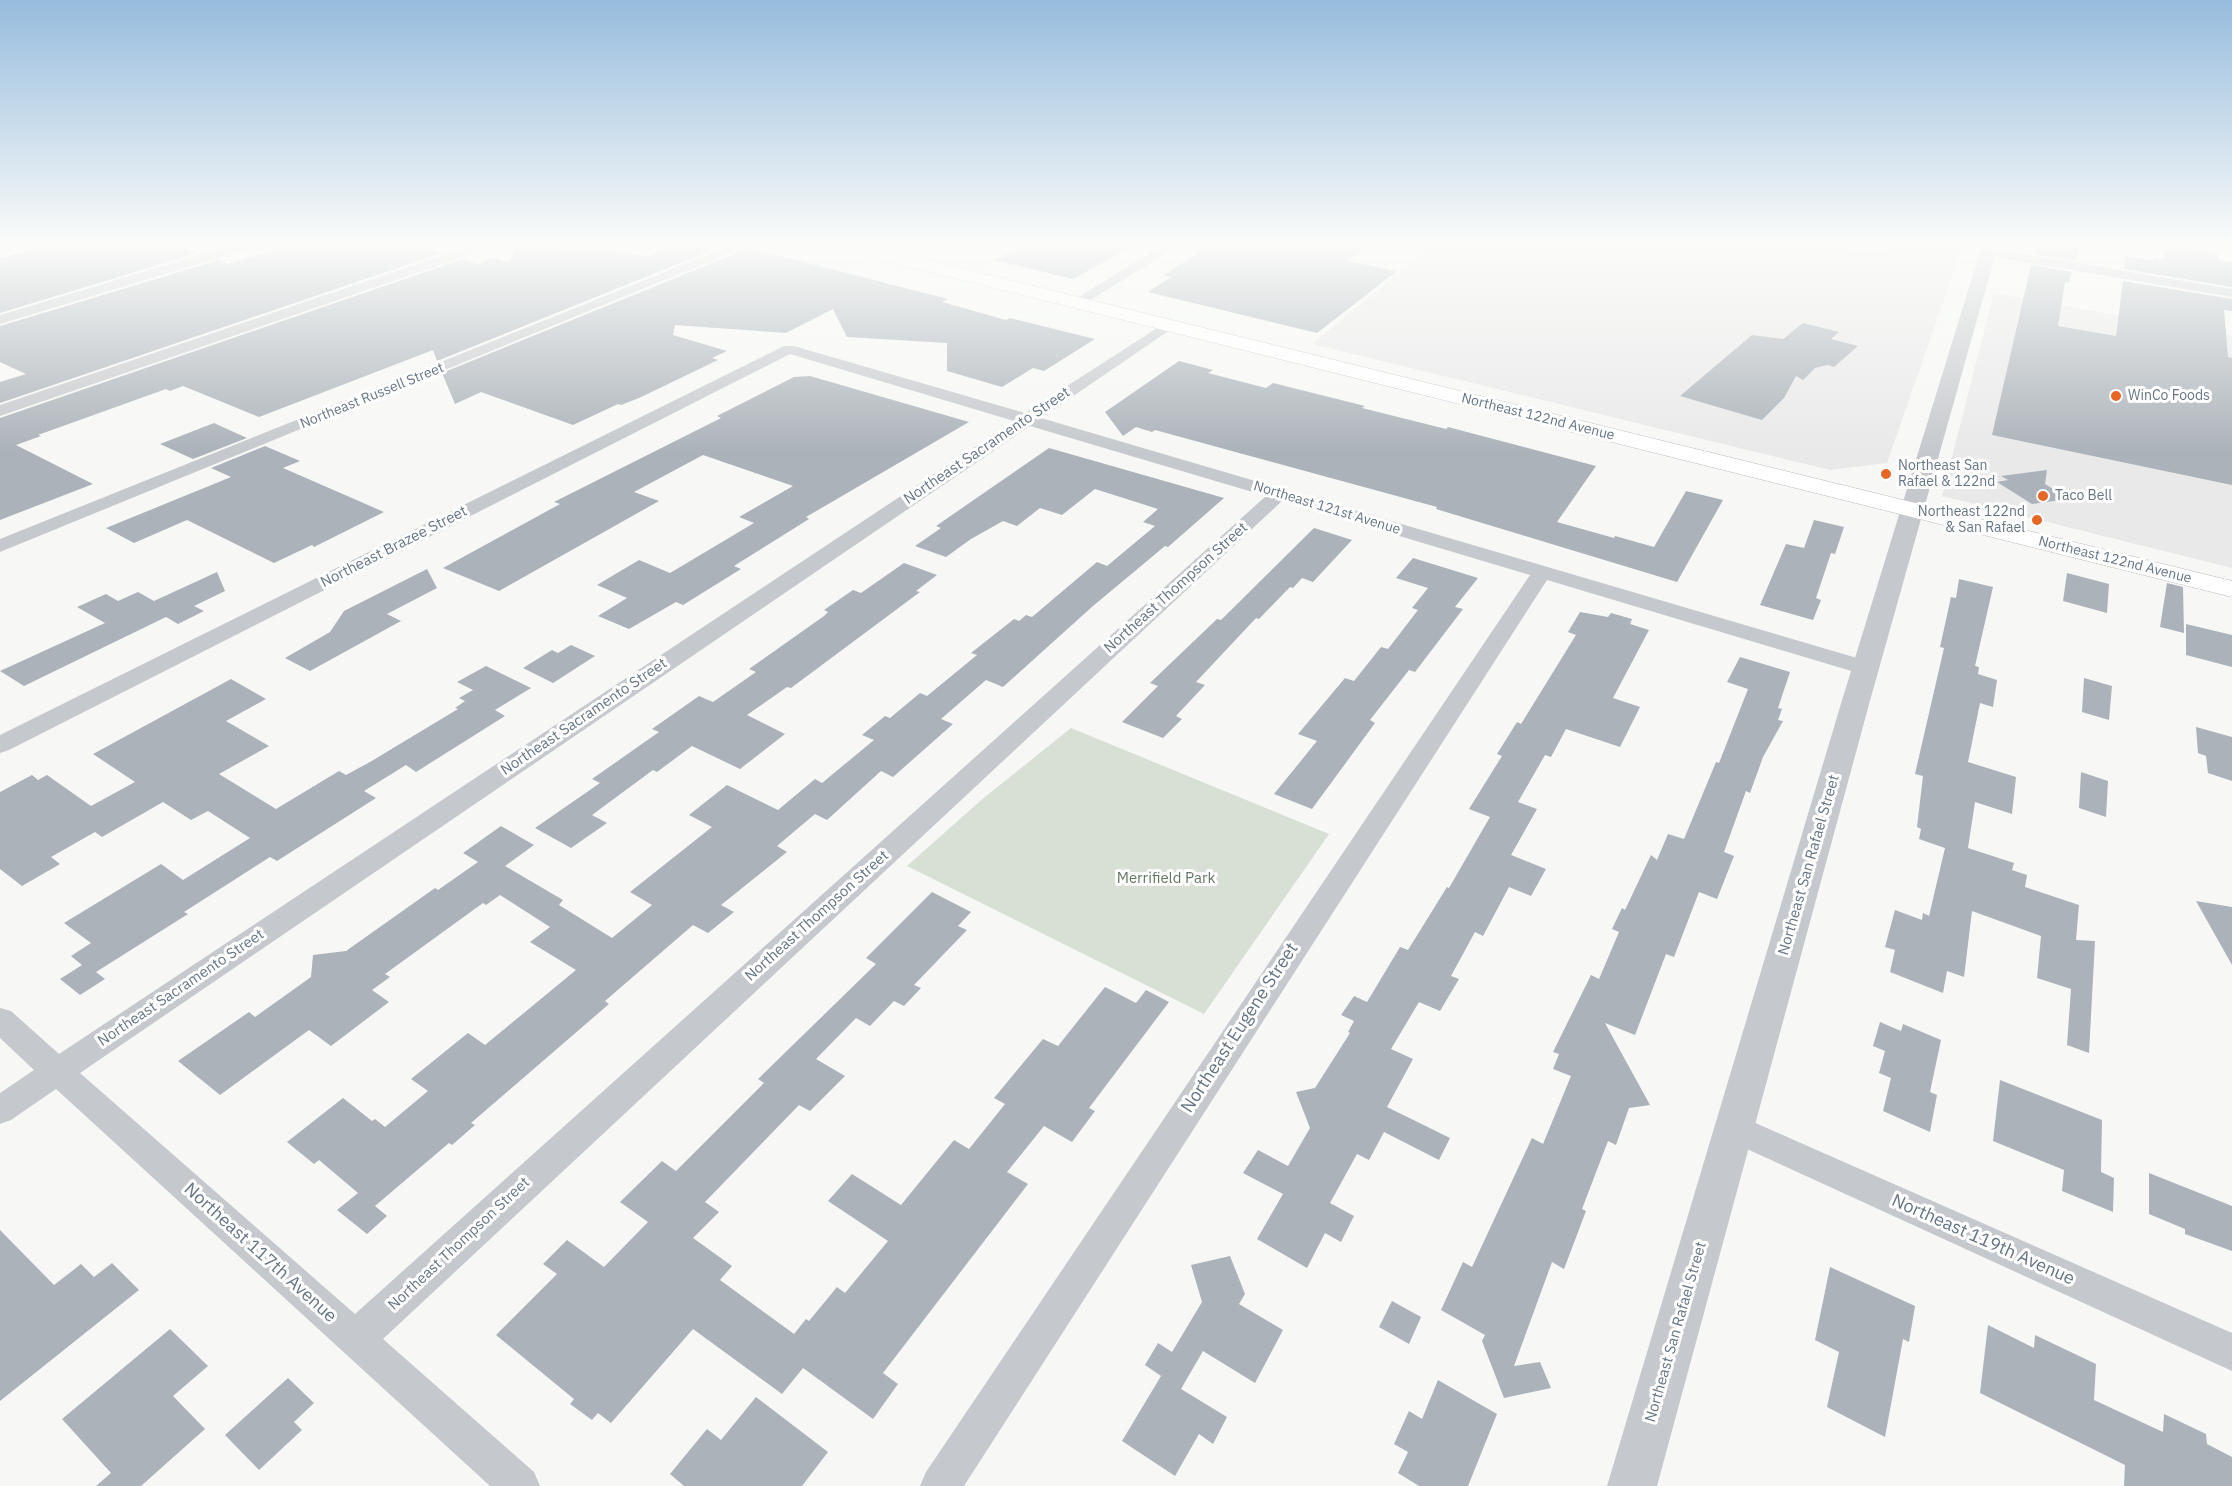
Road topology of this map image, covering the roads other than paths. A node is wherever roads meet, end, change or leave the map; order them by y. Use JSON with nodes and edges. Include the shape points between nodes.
{"nodes":[{"id":1,"x":19,"y":314,"type":"edge"},
{"id":2,"x":282,"y":314,"type":"edge"},
{"id":3,"x":573,"y":314,"type":"edge"},
{"id":4,"x":1121,"y":314,"type":"edge"},
{"id":5,"x":1969,"y":314,"type":"edge"},
{"id":6,"x":0,"y":320,"type":"edge"},
{"id":7,"x":1168,"y":326,"type":"junction"},
{"id":8,"x":789,"y":348,"type":"joint"},
{"id":9,"x":0,"y":411,"type":"edge"},
{"id":10,"x":1027,"y":419,"type":"junction"},
{"id":11,"x":1280,"y":494,"type":"junction"},
{"id":12,"x":1911,"y":510,"type":"junction"},
{"id":13,"x":0,"y":546,"type":"edge"},
{"id":14,"x":1542,"y":572,"type":"junction"},
{"id":15,"x":2232,"y":589,"type":"edge"},
{"id":16,"x":1866,"y":668,"type":"junction"},
{"id":17,"x":0,"y":745,"type":"edge"},
{"id":18,"x":0,"y":1020,"type":"edge"},
{"id":19,"x":57,"y":1071,"type":"junction"},
{"id":20,"x":0,"y":1110,"type":"edge"},
{"id":21,"x":1735,"y":1128,"type":"junction"},
{"id":22,"x":356,"y":1340,"type":"junction"},
{"id":23,"x":2232,"y":1352,"type":"edge"},
{"id":24,"x":520,"y":1486,"type":"edge"},
{"id":25,"x":940,"y":1486,"type":"edge"},
{"id":26,"x":1632,"y":1486,"type":"edge"}],
"edges":[{"from":1,"to":6,"type":"street"},
{"from":2,"to":9,"type":"street"},
{"from":3,"to":13,"type":"street","name":"Northeast Russell Street"},
{"from":4,"to":7,"type":"main road","name":"Northeast 122nd Avenue"},
{"from":5,"to":12,"type":"street","name":"Northeast San Rafael Street"},
{"from":7,"to":10,"type":"street","name":"Northeast Sacramento Street"},
{"from":7,"to":12,"type":"main road","name":"Northeast 122nd Avenue"},
{"from":8,"to":10,"type":"street","name":"Northeast 121st Avenue"},
{"from":8,"to":17,"type":"street","name":"Northeast Brazee Street"},
{"from":10,"to":11,"type":"street","name":"Northeast 121st Avenue"},
{"from":10,"to":19,"type":"street","name":"Northeast Sacramento Street"},
{"from":11,"to":14,"type":"street","name":"Northeast 121st Avenue"},
{"from":11,"to":22,"type":"street","name":"Northeast Thompson Street"},
{"from":12,"to":15,"type":"main road","name":"Northeast 122nd Avenue"},
{"from":12,"to":16,"type":"street","name":"Northeast San Rafael Street"},
{"from":14,"to":16,"type":"street","name":"Northeast 121st Avenue"},
{"from":14,"to":25,"type":"street","name":"Northeast Eugene Street"},
{"from":16,"to":21,"type":"street","name":"Northeast San Rafael Street"},
{"from":18,"to":19,"type":"street","name":"Northeast 117th Avenue"},
{"from":19,"to":20,"type":"street","name":"Northeast Sacramento Street"},
{"from":19,"to":22,"type":"street","name":"Northeast 117th Avenue"},
{"from":21,"to":23,"type":"street","name":"Northeast 119th Avenue"},
{"from":21,"to":26,"type":"street","name":"Northeast San Rafael Street"},
{"from":22,"to":24,"type":"street","name":"Northeast 117th Avenue"}]}
